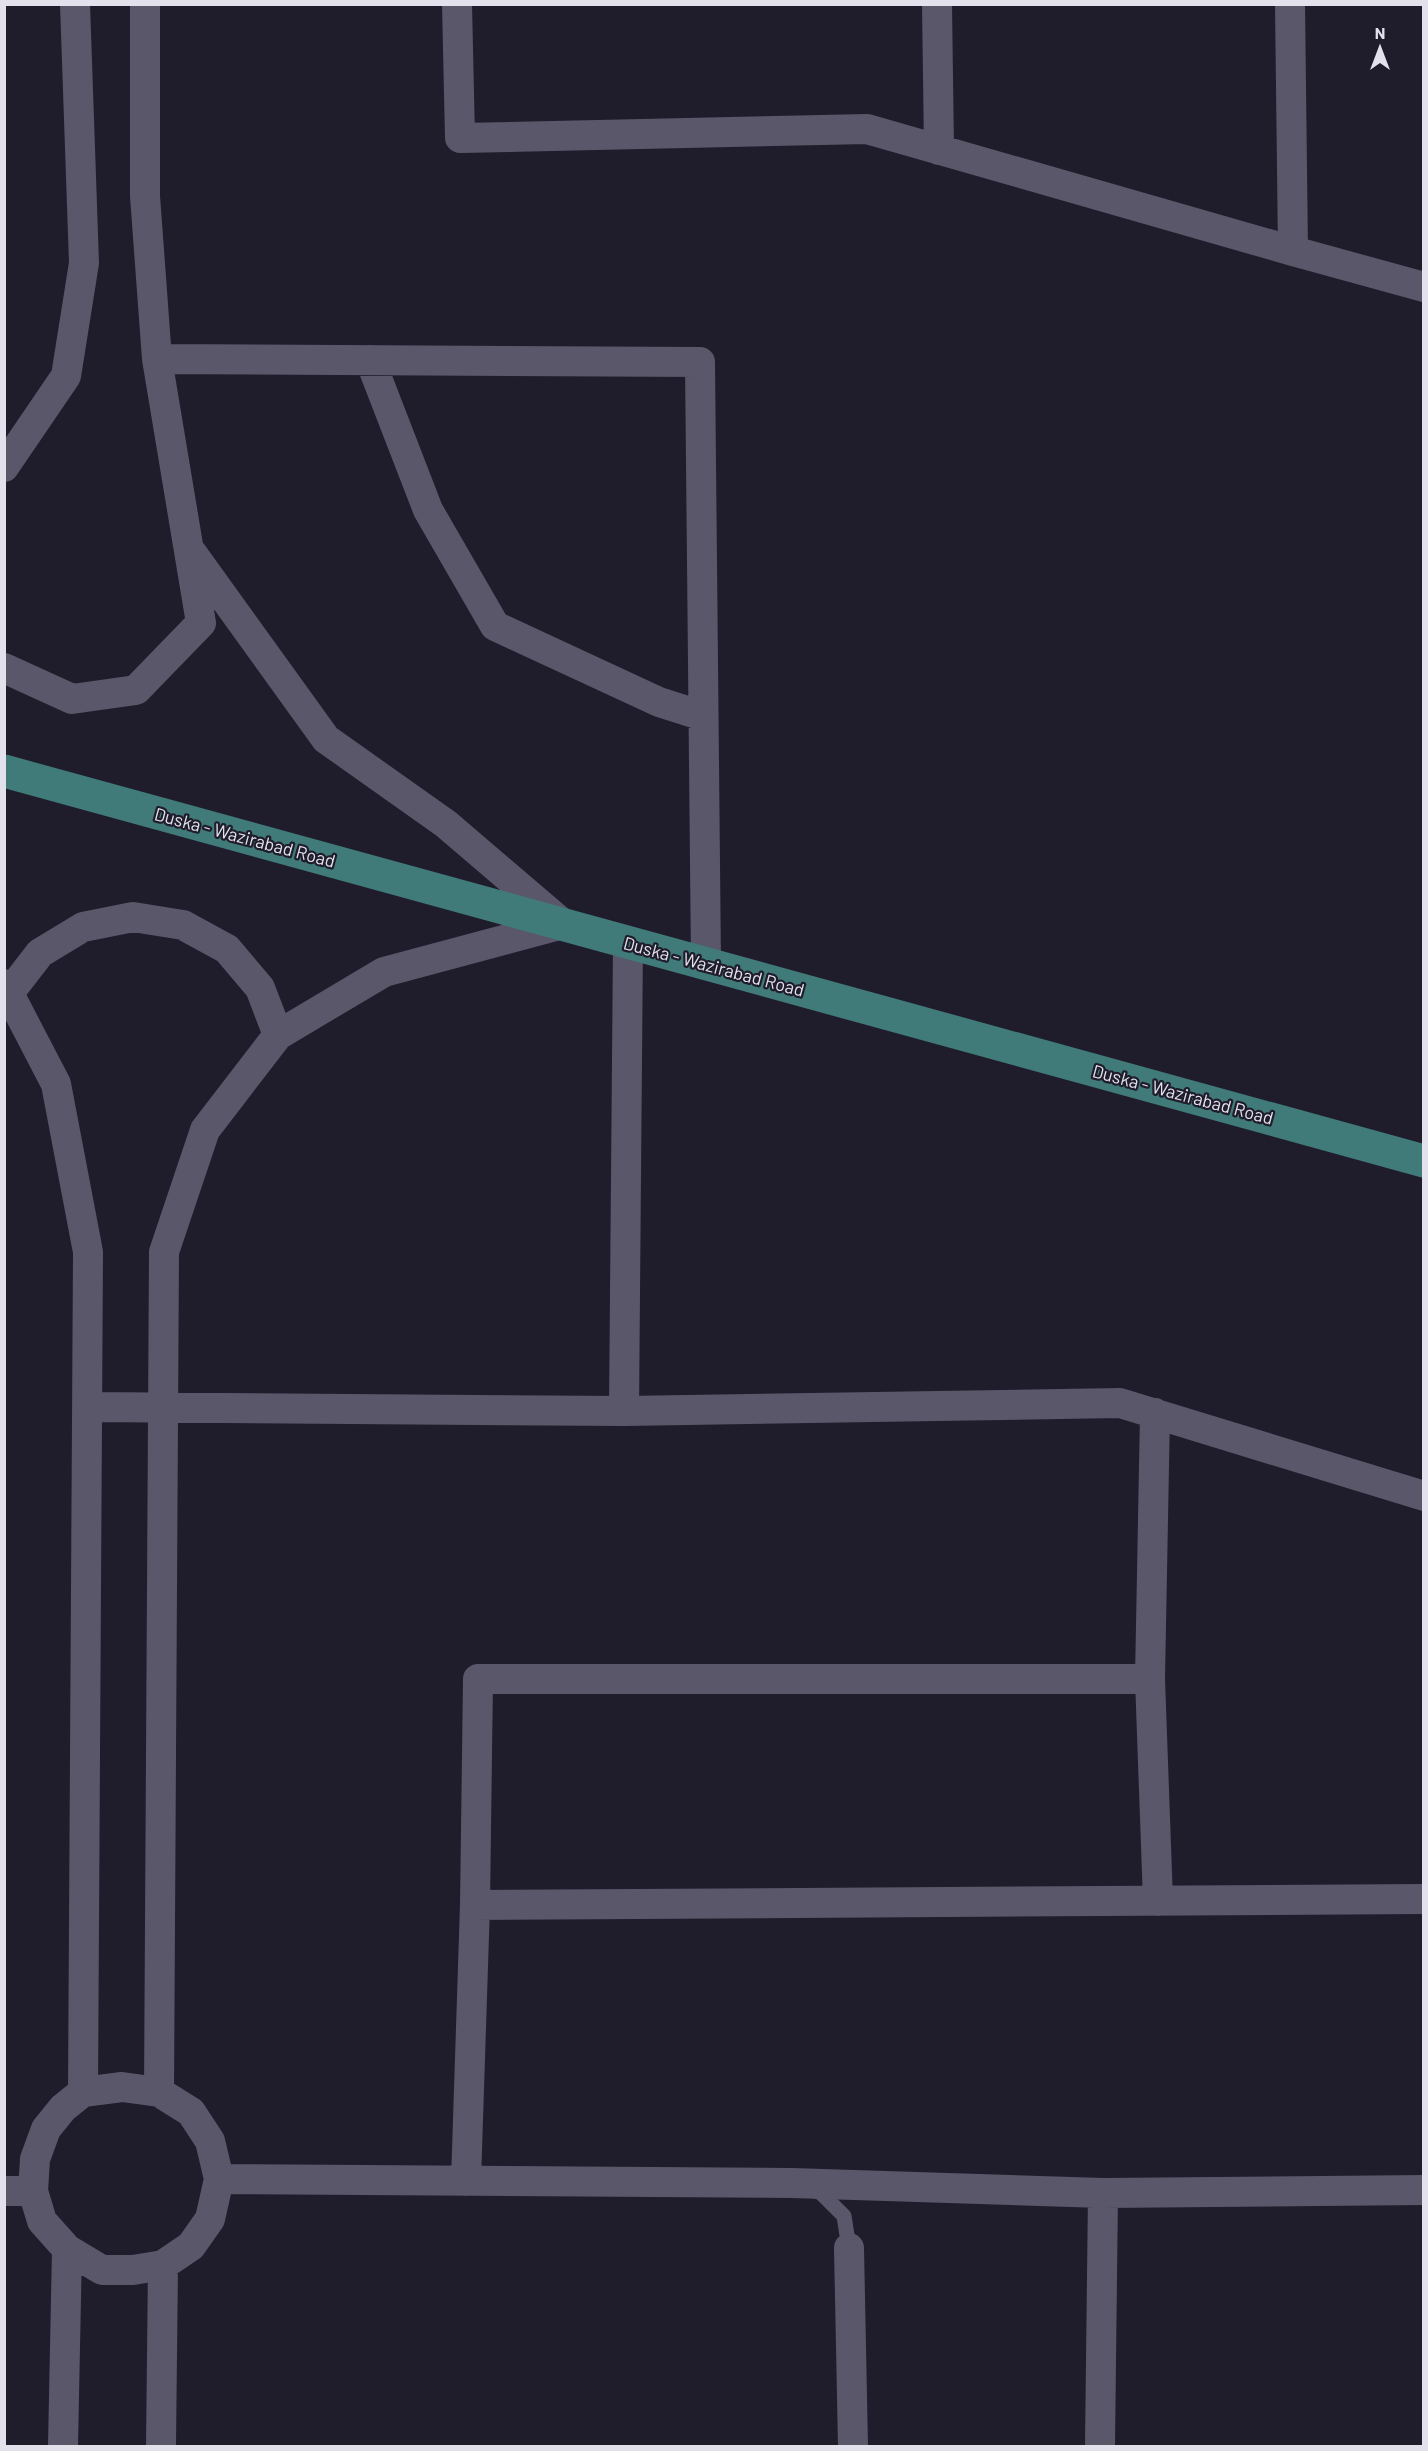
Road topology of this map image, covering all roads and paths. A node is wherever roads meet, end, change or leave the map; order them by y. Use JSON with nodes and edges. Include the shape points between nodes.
{"nodes":[{"id":1,"x":75,"y":4,"type":"edge"},
{"id":2,"x":145,"y":4,"type":"edge"},
{"id":3,"x":457,"y":4,"type":"edge"},
{"id":4,"x":937,"y":4,"type":"edge"},
{"id":5,"x":1290,"y":4,"type":"edge"},
{"id":6,"x":939,"y":150,"type":"junction"},
{"id":7,"x":1293,"y":251,"type":"junction"},
{"id":8,"x":1424,"y":287,"type":"edge"},
{"id":9,"x":157,"y":359,"type":"junction"},
{"id":10,"x":370,"y":360,"type":"junction"},
{"id":11,"x":4,"y":467,"type":"edge"},
{"id":12,"x":189,"y":548,"type":"junction"},
{"id":13,"x":4,"y":668,"type":"edge"},
{"id":14,"x":703,"y":716,"type":"junction"},
{"id":15,"x":4,"y":771,"type":"edge"},
{"id":16,"x":563,"y":924,"type":"junction"},
{"id":17,"x":628,"y":942,"type":"junction"},
{"id":18,"x":706,"y":963,"type":"junction"},
{"id":19,"x":7,"y":988,"type":"edge"},
{"id":20,"x":278,"y":1035,"type":"junction"},
{"id":21,"x":1424,"y":1161,"type":"edge"},
{"id":22,"x":88,"y":1407,"type":"junction"},
{"id":23,"x":164,"y":1408,"type":"junction"},
{"id":24,"x":624,"y":1411,"type":"junction"},
{"id":25,"x":1155,"y":1413,"type":"junction"},
{"id":26,"x":1424,"y":1496,"type":"edge"},
{"id":27,"x":1150,"y":1679,"type":"junction"},
{"id":28,"x":1424,"y":1899,"type":"edge"},
{"id":29,"x":1158,"y":1901,"type":"junction"},
{"id":30,"x":475,"y":1905,"type":"junction"},
{"id":31,"x":82,"y":2092,"type":"junction"},
{"id":32,"x":159,"y":2092,"type":"junction"},
{"id":33,"x":219,"y":2179,"type":"junction"},
{"id":34,"x":466,"y":2181,"type":"junction"},
{"id":35,"x":792,"y":2182,"type":"junction"},
{"id":36,"x":1424,"y":2190,"type":"edge"},
{"id":37,"x":19,"y":2191,"type":"edge"},
{"id":38,"x":1103,"y":2193,"type":"junction"},
{"id":39,"x":849,"y":2248,"type":"joint"},
{"id":40,"x":67,"y":2249,"type":"junction"},
{"id":41,"x":163,"y":2265,"type":"junction"},
{"id":42,"x":63,"y":2446,"type":"edge"},
{"id":43,"x":161,"y":2446,"type":"edge"},
{"id":44,"x":853,"y":2446,"type":"edge"},
{"id":45,"x":1100,"y":2446,"type":"edge"}],
"edges":[{"from":1,"to":11,"type":"street","via":[[82,274],[66,376]]},
{"from":2,"to":9,"type":"street","via":[[145,196]]},
{"from":3,"to":6,"type":"street","via":[[460,138],[867,129]]},
{"from":4,"to":6,"type":"street"},
{"from":5,"to":7,"type":"street"},
{"from":6,"to":7,"type":"street"},
{"from":7,"to":8,"type":"street"},
{"from":9,"to":10,"type":"street"},
{"from":9,"to":12,"type":"street"},
{"from":10,"to":14,"type":"street","via":[[428,510],[495,626],[659,702]]},
{"from":10,"to":14,"type":"street","via":[[700,362]]},
{"from":12,"to":13,"type":"street","via":[[201,623],[136,690],[72,699]]},
{"from":12,"to":16,"type":"street","via":[[326,739],[446,824]]},
{"from":14,"to":18,"type":"street"},
{"from":15,"to":16,"type":"main road","name":"Duska - Wazirabad Road"},
{"from":16,"to":17,"type":"main road","name":"Duska - Wazirabad Road"},
{"from":16,"to":20,"type":"street","via":[[384,972]]},
{"from":17,"to":18,"type":"main road","name":"Duska - Wazirabad Road"},
{"from":17,"to":24,"type":"street"},
{"from":18,"to":21,"type":"main road","name":"Duska - Wazirabad Road"},
{"from":19,"to":20,"type":"street","via":[[40,953],[83,927],[133,917],[183,925],[227,949],[260,988]]},
{"from":19,"to":22,"type":"street","via":[[56,1084],[88,1252]]},
{"from":20,"to":23,"type":"street","via":[[205,1130],[164,1252]]},
{"from":22,"to":23,"type":"street"},
{"from":22,"to":31,"type":"street"},
{"from":23,"to":24,"type":"street"},
{"from":23,"to":32,"type":"street"},
{"from":24,"to":25,"type":"street","via":[[1120,1402]]},
{"from":25,"to":26,"type":"street"},
{"from":25,"to":27,"type":"street"},
{"from":27,"to":29,"type":"street"},
{"from":27,"to":30,"type":"street","via":[[478,1679]]},
{"from":28,"to":29,"type":"street"},
{"from":29,"to":30,"type":"street"},
{"from":30,"to":34,"type":"street"},
{"from":31,"to":32,"type":"street","via":[[122,2087]]},
{"from":31,"to":37,"type":"street","via":[[45,2129]]},
{"from":32,"to":33,"type":"street","via":[[191,2112],[210,2141]]},
{"from":33,"to":34,"type":"street"},
{"from":33,"to":41,"type":"street","via":[[210,2219],[191,2246]]},
{"from":34,"to":35,"type":"street"},
{"from":35,"to":38,"type":"street"},
{"from":35,"to":39,"type":"lane","via":[[821,2193],[844,2216]]},
{"from":36,"to":38,"type":"street"},
{"from":37,"to":40,"type":"street"},
{"from":38,"to":45,"type":"street"},
{"from":39,"to":44,"type":"street"},
{"from":40,"to":41,"type":"street","via":[[102,2271],[133,2271]]},
{"from":40,"to":42,"type":"street"},
{"from":41,"to":43,"type":"street"}]}
